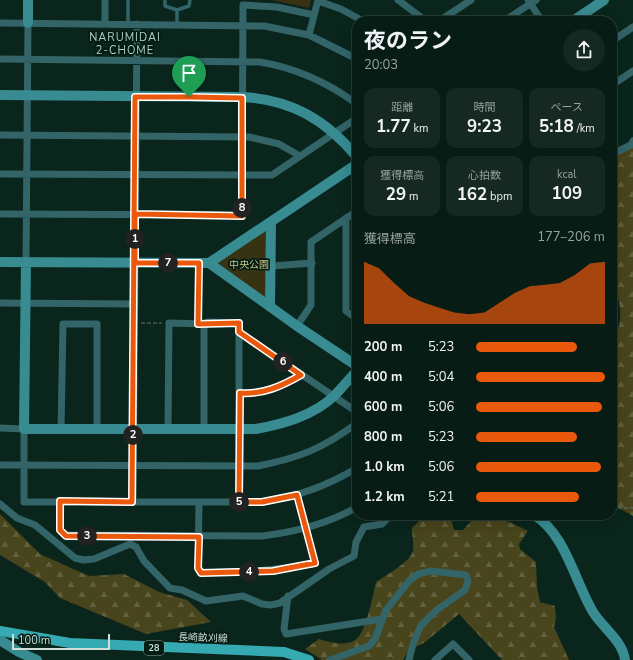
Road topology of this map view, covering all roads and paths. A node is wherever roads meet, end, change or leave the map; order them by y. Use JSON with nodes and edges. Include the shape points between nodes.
{"nodes":[{"id":1,"x":28,"y":0,"type":"edge"},
{"id":2,"x":105,"y":0,"type":"edge"},
{"id":3,"x":128,"y":0,"type":"edge"},
{"id":4,"x":165,"y":0,"type":"edge"},
{"id":5,"x":190,"y":0,"type":"edge"},
{"id":6,"x":471,"y":0,"type":"edge"},
{"id":7,"x":604,"y":0,"type":"edge"},
{"id":8,"x":318,"y":1,"type":"edge"},
{"id":9,"x":403,"y":1,"type":"edge"},
{"id":10,"x":531,"y":1,"type":"edge"},
{"id":11,"x":178,"y":10,"type":"junction"},
{"id":12,"x":314,"y":16,"type":"junction"},
{"id":13,"x":354,"y":16,"type":"edge"},
{"id":14,"x":420,"y":16,"type":"edge"},
{"id":15,"x":447,"y":16,"type":"edge"},
{"id":16,"x":511,"y":16,"type":"edge"},
{"id":17,"x":539,"y":16,"type":"edge"},
{"id":18,"x":580,"y":16,"type":"edge"},
{"id":19,"x":0,"y":23,"type":"edge"},
{"id":20,"x":28,"y":23,"type":"junction"},
{"id":21,"x":105,"y":24,"type":"junction"},
{"id":22,"x":128,"y":24,"type":"junction"},
{"id":23,"x":137,"y":24,"type":"junction"},
{"id":24,"x":177,"y":24,"type":"junction"},
{"id":25,"x":243,"y":25,"type":"junction"},
{"id":26,"x":633,"y":27,"type":"edge"},
{"id":27,"x":309,"y":35,"type":"junction"},
{"id":28,"x":617,"y":38,"type":"edge"},
{"id":29,"x":352,"y":56,"type":"edge"},
{"id":30,"x":0,"y":59,"type":"edge"},
{"id":31,"x":27,"y":59,"type":"junction"},
{"id":32,"x":136,"y":61,"type":"junction"},
{"id":33,"x":243,"y":62,"type":"junction"},
{"id":34,"x":633,"y":71,"type":"edge"},
{"id":35,"x":617,"y":82,"type":"edge"},
{"id":36,"x":0,"y":96,"type":"edge"},
{"id":37,"x":27,"y":96,"type":"junction"},
{"id":38,"x":135,"y":97,"type":"junction"},
{"id":39,"x":242,"y":98,"type":"junction"},
{"id":40,"x":352,"y":100,"type":"edge"},
{"id":41,"x":352,"y":121,"type":"edge"},
{"id":42,"x":335,"y":133,"type":"junction"},
{"id":43,"x":0,"y":135,"type":"edge"},
{"id":44,"x":27,"y":136,"type":"junction"},
{"id":45,"x":136,"y":136,"type":"junction"},
{"id":46,"x":242,"y":137,"type":"junction"},
{"id":47,"x":633,"y":141,"type":"edge"},
{"id":48,"x":352,"y":152,"type":"edge"},
{"id":49,"x":617,"y":152,"type":"edge"},
{"id":50,"x":300,"y":156,"type":"junction"},
{"id":51,"x":352,"y":167,"type":"edge"},
{"id":52,"x":0,"y":174,"type":"edge"},
{"id":53,"x":26,"y":175,"type":"junction"},
{"id":54,"x":135,"y":175,"type":"junction"},
{"id":55,"x":242,"y":176,"type":"junction"},
{"id":56,"x":0,"y":214,"type":"edge"},
{"id":57,"x":26,"y":214,"type":"junction"},
{"id":58,"x":135,"y":214,"type":"junction"},
{"id":59,"x":352,"y":214,"type":"edge"},
{"id":60,"x":346,"y":218,"type":"junction"},
{"id":61,"x":271,"y":222,"type":"junction"},
{"id":62,"x":0,"y":262,"type":"edge"},
{"id":63,"x":26,"y":262,"type":"junction"},
{"id":64,"x":135,"y":263,"type":"junction"},
{"id":65,"x":204,"y":263,"type":"junction"},
{"id":66,"x":312,"y":263,"type":"junction"},
{"id":67,"x":272,"y":266,"type":"junction"},
{"id":68,"x":0,"y":303,"type":"edge"},
{"id":69,"x":25,"y":303,"type":"junction"},
{"id":70,"x":134,"y":304,"type":"junction"},
{"id":71,"x":270,"y":307,"type":"junction"},
{"id":72,"x":352,"y":315,"type":"edge"},
{"id":73,"x":134,"y":323,"type":"junction"},
{"id":74,"x":169,"y":324,"type":"junction"},
{"id":75,"x":201,"y":324,"type":"junction"},
{"id":76,"x":297,"y":326,"type":"junction"},
{"id":77,"x":239,"y":332,"type":"junction"},
{"id":78,"x":352,"y":363,"type":"edge"},
{"id":79,"x":301,"y":375,"type":"junction"},
{"id":80,"x":352,"y":376,"type":"edge"},
{"id":81,"x":240,"y":393,"type":"junction"},
{"id":82,"x":333,"y":396,"type":"junction"},
{"id":83,"x":352,"y":409,"type":"edge"},
{"id":84,"x":352,"y":427,"type":"edge"},
{"id":85,"x":0,"y":428,"type":"edge"},
{"id":86,"x":133,"y":428,"type":"junction"},
{"id":87,"x":24,"y":429,"type":"junction"},
{"id":88,"x":61,"y":429,"type":"junction"},
{"id":89,"x":97,"y":429,"type":"junction"},
{"id":90,"x":168,"y":429,"type":"junction"},
{"id":91,"x":204,"y":430,"type":"junction"},
{"id":92,"x":240,"y":430,"type":"junction"},
{"id":93,"x":0,"y":465,"type":"edge"},
{"id":94,"x":24,"y":465,"type":"junction"},
{"id":95,"x":133,"y":466,"type":"junction"},
{"id":96,"x":239,"y":466,"type":"junction"},
{"id":97,"x":352,"y":471,"type":"edge"},
{"id":98,"x":297,"y":495,"type":"junction"},
{"id":99,"x":60,"y":501,"type":"junction"},
{"id":100,"x":132,"y":502,"type":"junction"},
{"id":101,"x":199,"y":502,"type":"junction"},
{"id":102,"x":239,"y":502,"type":"junction"},
{"id":103,"x":0,"y":504,"type":"edge"},
{"id":104,"x":617,"y":508,"type":"edge"},
{"id":105,"x":633,"y":508,"type":"edge"},
{"id":106,"x":352,"y":510,"type":"edge"},
{"id":107,"x":386,"y":520,"type":"edge"},
{"id":108,"x":540,"y":520,"type":"edge"},
{"id":109,"x":306,"y":528,"type":"junction"},
{"id":110,"x":199,"y":537,"type":"junction"},
{"id":111,"x":288,"y":596,"type":"junction"},
{"id":112,"x":382,"y":620,"type":"junction"},
{"id":113,"x":0,"y":631,"type":"edge"},
{"id":114,"x":0,"y":640,"type":"edge"},
{"id":115,"x":37,"y":660,"type":"edge"},
{"id":116,"x":308,"y":660,"type":"edge"},
{"id":117,"x":330,"y":660,"type":"edge"},
{"id":118,"x":410,"y":660,"type":"edge"},
{"id":119,"x":435,"y":660,"type":"edge"},
{"id":120,"x":469,"y":660,"type":"edge"},
{"id":121,"x":625,"y":660,"type":"edge"}],
"edges":[{"from":1,"to":20,"type":"street"},
{"from":2,"to":21,"type":"street"},
{"from":3,"to":22,"type":"lane"},
{"from":4,"to":11,"type":"lane","via":[[165,6]]},
{"from":5,"to":11,"type":"lane","via":[[190,6]]},
{"from":6,"to":15,"type":"street"},
{"from":7,"to":18,"type":"street"},
{"from":8,"to":12,"type":"street"},
{"from":8,"to":13,"type":"street"},
{"from":9,"to":14,"type":"street"},
{"from":10,"to":16,"type":"street"},
{"from":10,"to":17,"type":"street"},
{"from":11,"to":24,"type":"lane"},
{"from":12,"to":25,"type":"street","via":[[277,7],[243,5]]},
{"from":12,"to":27,"type":"street"},
{"from":19,"to":20,"type":"street"},
{"from":20,"to":21,"type":"street"},
{"from":20,"to":31,"type":"street"},
{"from":21,"to":22,"type":"street"},
{"from":22,"to":23,"type":"street"},
{"from":23,"to":24,"type":"street"},
{"from":23,"to":32,"type":"street"},
{"from":24,"to":25,"type":"street"},
{"from":25,"to":27,"type":"street","via":[[284,29]]},
{"from":25,"to":33,"type":"street"},
{"from":26,"to":28,"type":"street"},
{"from":27,"to":29,"type":"street"},
{"from":30,"to":31,"type":"street"},
{"from":31,"to":32,"type":"street"},
{"from":31,"to":37,"type":"street"},
{"from":32,"to":33,"type":"street"},
{"from":32,"to":38,"type":"street"},
{"from":33,"to":39,"type":"street"},
{"from":33,"to":40,"type":"street","via":[[284,66],[308,74]]},
{"from":34,"to":35,"type":"street"},
{"from":36,"to":37,"type":"street"},
{"from":37,"to":38,"type":"street"},
{"from":37,"to":44,"type":"street"},
{"from":38,"to":39,"type":"street"},
{"from":38,"to":45,"type":"street"},
{"from":39,"to":42,"type":"street","via":[[284,104],[306,113]]},
{"from":39,"to":46,"type":"street"},
{"from":41,"to":42,"type":"street"},
{"from":42,"to":48,"type":"street"},
{"from":42,"to":50,"type":"street"},
{"from":43,"to":44,"type":"street"},
{"from":44,"to":45,"type":"street"},
{"from":44,"to":53,"type":"street"},
{"from":45,"to":46,"type":"street"},
{"from":45,"to":54,"type":"street"},
{"from":46,"to":50,"type":"street","via":[[273,142]]},
{"from":46,"to":55,"type":"street"},
{"from":47,"to":49,"type":"street","via":[[631,145]]},
{"from":50,"to":55,"type":"street","via":[[272,175]]},
{"from":51,"to":61,"type":"street"},
{"from":52,"to":53,"type":"street"},
{"from":53,"to":54,"type":"street"},
{"from":53,"to":57,"type":"street"},
{"from":54,"to":55,"type":"street"},
{"from":54,"to":58,"type":"street"},
{"from":55,"to":58,"type":"street","via":[[242,216]]},
{"from":56,"to":57,"type":"street"},
{"from":57,"to":58,"type":"street"},
{"from":57,"to":63,"type":"street"},
{"from":58,"to":64,"type":"street"},
{"from":59,"to":60,"type":"street"},
{"from":60,"to":66,"type":"street","via":[[311,242]]},
{"from":60,"to":72,"type":"street","via":[[346,311]]},
{"from":61,"to":65,"type":"street"},
{"from":61,"to":67,"type":"street"},
{"from":62,"to":63,"type":"street"},
{"from":63,"to":64,"type":"street"},
{"from":63,"to":69,"type":"street"},
{"from":64,"to":65,"type":"street"},
{"from":64,"to":70,"type":"street"},
{"from":65,"to":71,"type":"street"},
{"from":65,"to":75,"type":"path"},
{"from":66,"to":67,"type":"street"},
{"from":66,"to":76,"type":"street","via":[[311,305]]},
{"from":67,"to":71,"type":"street"},
{"from":68,"to":69,"type":"street"},
{"from":69,"to":70,"type":"street"},
{"from":69,"to":87,"type":"street"},
{"from":70,"to":73,"type":"street"},
{"from":71,"to":76,"type":"street"},
{"from":73,"to":74,"type":"path"},
{"from":73,"to":86,"type":"street"},
{"from":74,"to":75,"type":"street"},
{"from":74,"to":90,"type":"street"},
{"from":75,"to":77,"type":"street","via":[[239,323]]},
{"from":75,"to":91,"type":"street"},
{"from":76,"to":78,"type":"street"},
{"from":77,"to":79,"type":"street"},
{"from":77,"to":81,"type":"street"},
{"from":79,"to":81,"type":"street","via":[[264,391]]},
{"from":79,"to":82,"type":"street"},
{"from":80,"to":82,"type":"street"},
{"from":81,"to":92,"type":"street"},
{"from":82,"to":83,"type":"street"},
{"from":82,"to":92,"type":"street","via":[[292,421],[256,430]]},
{"from":84,"to":96,"type":"street","via":[[328,444],[300,456],[258,466]]},
{"from":85,"to":87,"type":"street"},
{"from":86,"to":89,"type":"street"},
{"from":86,"to":90,"type":"street"},
{"from":86,"to":95,"type":"street"},
{"from":87,"to":88,"type":"street"},
{"from":87,"to":94,"type":"street"},
{"from":88,"to":89,"type":"street"},
{"from":88,"to":89,"type":"street","via":[[63,324],[97,324]]},
{"from":90,"to":91,"type":"street"},
{"from":91,"to":92,"type":"street"},
{"from":92,"to":96,"type":"street"},
{"from":93,"to":94,"type":"street"},
{"from":94,"to":95,"type":"street"},
{"from":94,"to":99,"type":"street","via":[[24,502]]},
{"from":95,"to":96,"type":"street"},
{"from":95,"to":100,"type":"street"},
{"from":96,"to":102,"type":"street"},
{"from":97,"to":98,"type":"street","via":[[320,488]]},
{"from":98,"to":102,"type":"street","via":[[262,502]]},
{"from":98,"to":109,"type":"street"},
{"from":99,"to":100,"type":"street"},
{"from":99,"to":110,"type":"street","via":[[60,530],[66,536]]},
{"from":100,"to":101,"type":"street"},
{"from":101,"to":102,"type":"street"},
{"from":101,"to":110,"type":"street"},
{"from":103,"to":111,"type":"street","via":[[17,518],[35,525],[75,558],[94,559],[130,544],[136,547],[144,561],[170,588],[206,600],[243,596],[271,605]]},
{"from":104,"to":105,"type":"path"},
{"from":106,"to":109,"type":"street"},
{"from":107,"to":111,"type":"street","via":[[382,524],[364,527],[356,542],[354,556]]},
{"from":108,"to":121,"type":"street","via":[[551,530],[592,611],[611,634]]},
{"from":109,"to":110,"type":"street","via":[[262,536]]},
{"from":109,"to":110,"type":"street","via":[[315,563],[256,572],[201,573],[198,568]]},
{"from":111,"to":112,"type":"street","via":[[284,629],[286,634]]},
{"from":112,"to":117,"type":"street","via":[[375,639],[369,646]]},
{"from":112,"to":118,"type":"street","via":[[392,600],[418,574],[431,571],[466,575],[468,581],[465,590],[421,625]]},
{"from":113,"to":116,"type":"main road","name":"長崎畝刈線","number":"28","via":[[70,643],[277,652]]},
{"from":114,"to":115,"type":"street"},
{"from":119,"to":120,"type":"street","via":[[453,644]]}]}
